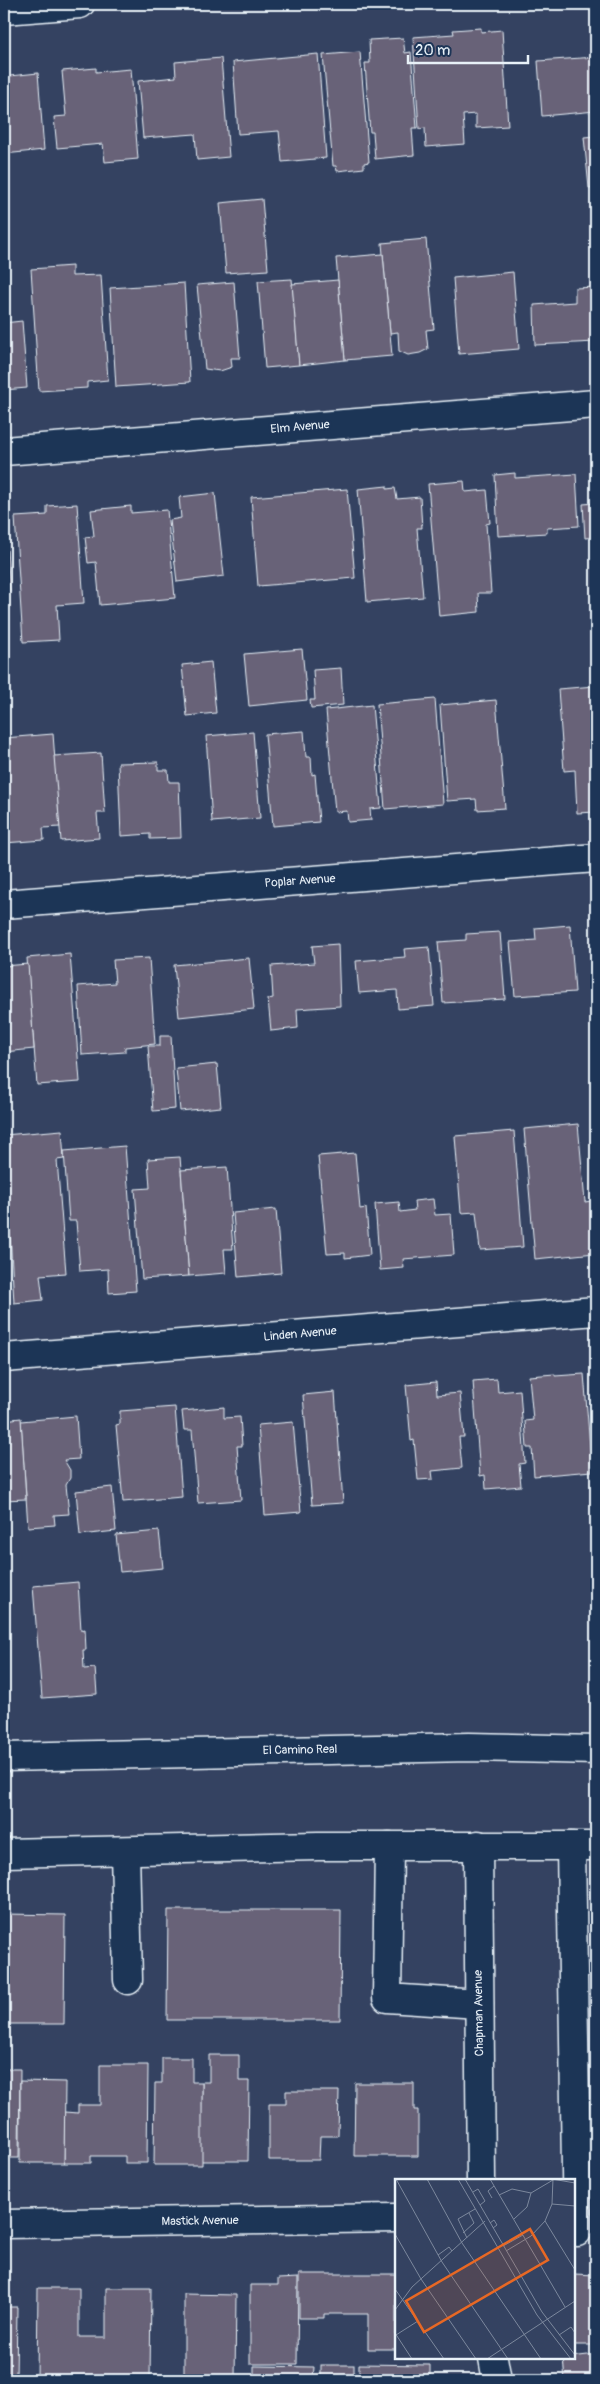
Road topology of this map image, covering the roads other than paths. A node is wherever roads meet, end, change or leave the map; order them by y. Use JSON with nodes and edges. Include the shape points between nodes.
{"nodes":[{"id":1,"x":80,"y":4,"type":"edge"},
{"id":2,"x":4,"y":10,"type":"edge"},
{"id":3,"x":596,"y":404,"type":"edge"},
{"id":4,"x":4,"y":451,"type":"edge"},
{"id":5,"x":596,"y":858,"type":"edge"},
{"id":6,"x":4,"y":904,"type":"edge"},
{"id":7,"x":596,"y":1311,"type":"edge"},
{"id":8,"x":4,"y":1358,"type":"edge"},
{"id":9,"x":596,"y":1750,"type":"edge"},
{"id":10,"x":4,"y":1757,"type":"edge"},
{"id":11,"x":478,"y":1845,"type":"junction"},
{"id":12,"x":390,"y":1846,"type":"junction"},
{"id":13,"x":584,"y":1846,"type":"edge"},
{"id":14,"x":126,"y":1851,"type":"junction"},
{"id":15,"x":4,"y":1853,"type":"edge"},
{"id":16,"x":128,"y":1980,"type":"dead end"},
{"id":17,"x":479,"y":2004,"type":"junction"},
{"id":18,"x":586,"y":2097,"type":"edge"},
{"id":19,"x":481,"y":2179,"type":"edge"},
{"id":20,"x":395,"y":2218,"type":"edge"},
{"id":21,"x":4,"y":2224,"type":"edge"},
{"id":22,"x":582,"y":2232,"type":"edge"},
{"id":23,"x":493,"y":2359,"type":"edge"},
{"id":24,"x":496,"y":2380,"type":"edge"}],
"edges":[{"from":1,"to":2,"type":"street"},
{"from":3,"to":4,"type":"street","name":"Elm Avenue"},
{"from":5,"to":6,"type":"street","name":"Poplar Avenue"},
{"from":7,"to":8,"type":"street","name":"Linden Avenue"},
{"from":9,"to":10,"type":"street","name":"El Camino Real","via":[[469,1747]]},
{"from":11,"to":12,"type":"street"},
{"from":11,"to":13,"type":"street"},
{"from":11,"to":17,"type":"street","name":"Chapman Avenue"},
{"from":12,"to":14,"type":"street"},
{"from":12,"to":17,"type":"street","via":[[387,1998]]},
{"from":13,"to":18,"type":"street"},
{"from":14,"to":15,"type":"street"},
{"from":14,"to":16,"type":"street"},
{"from":17,"to":19,"type":"street","name":"Chapman Avenue"},
{"from":18,"to":22,"type":"street"},
{"from":20,"to":21,"type":"street","name":"Mastick Avenue"},
{"from":23,"to":24,"type":"street"}]}
